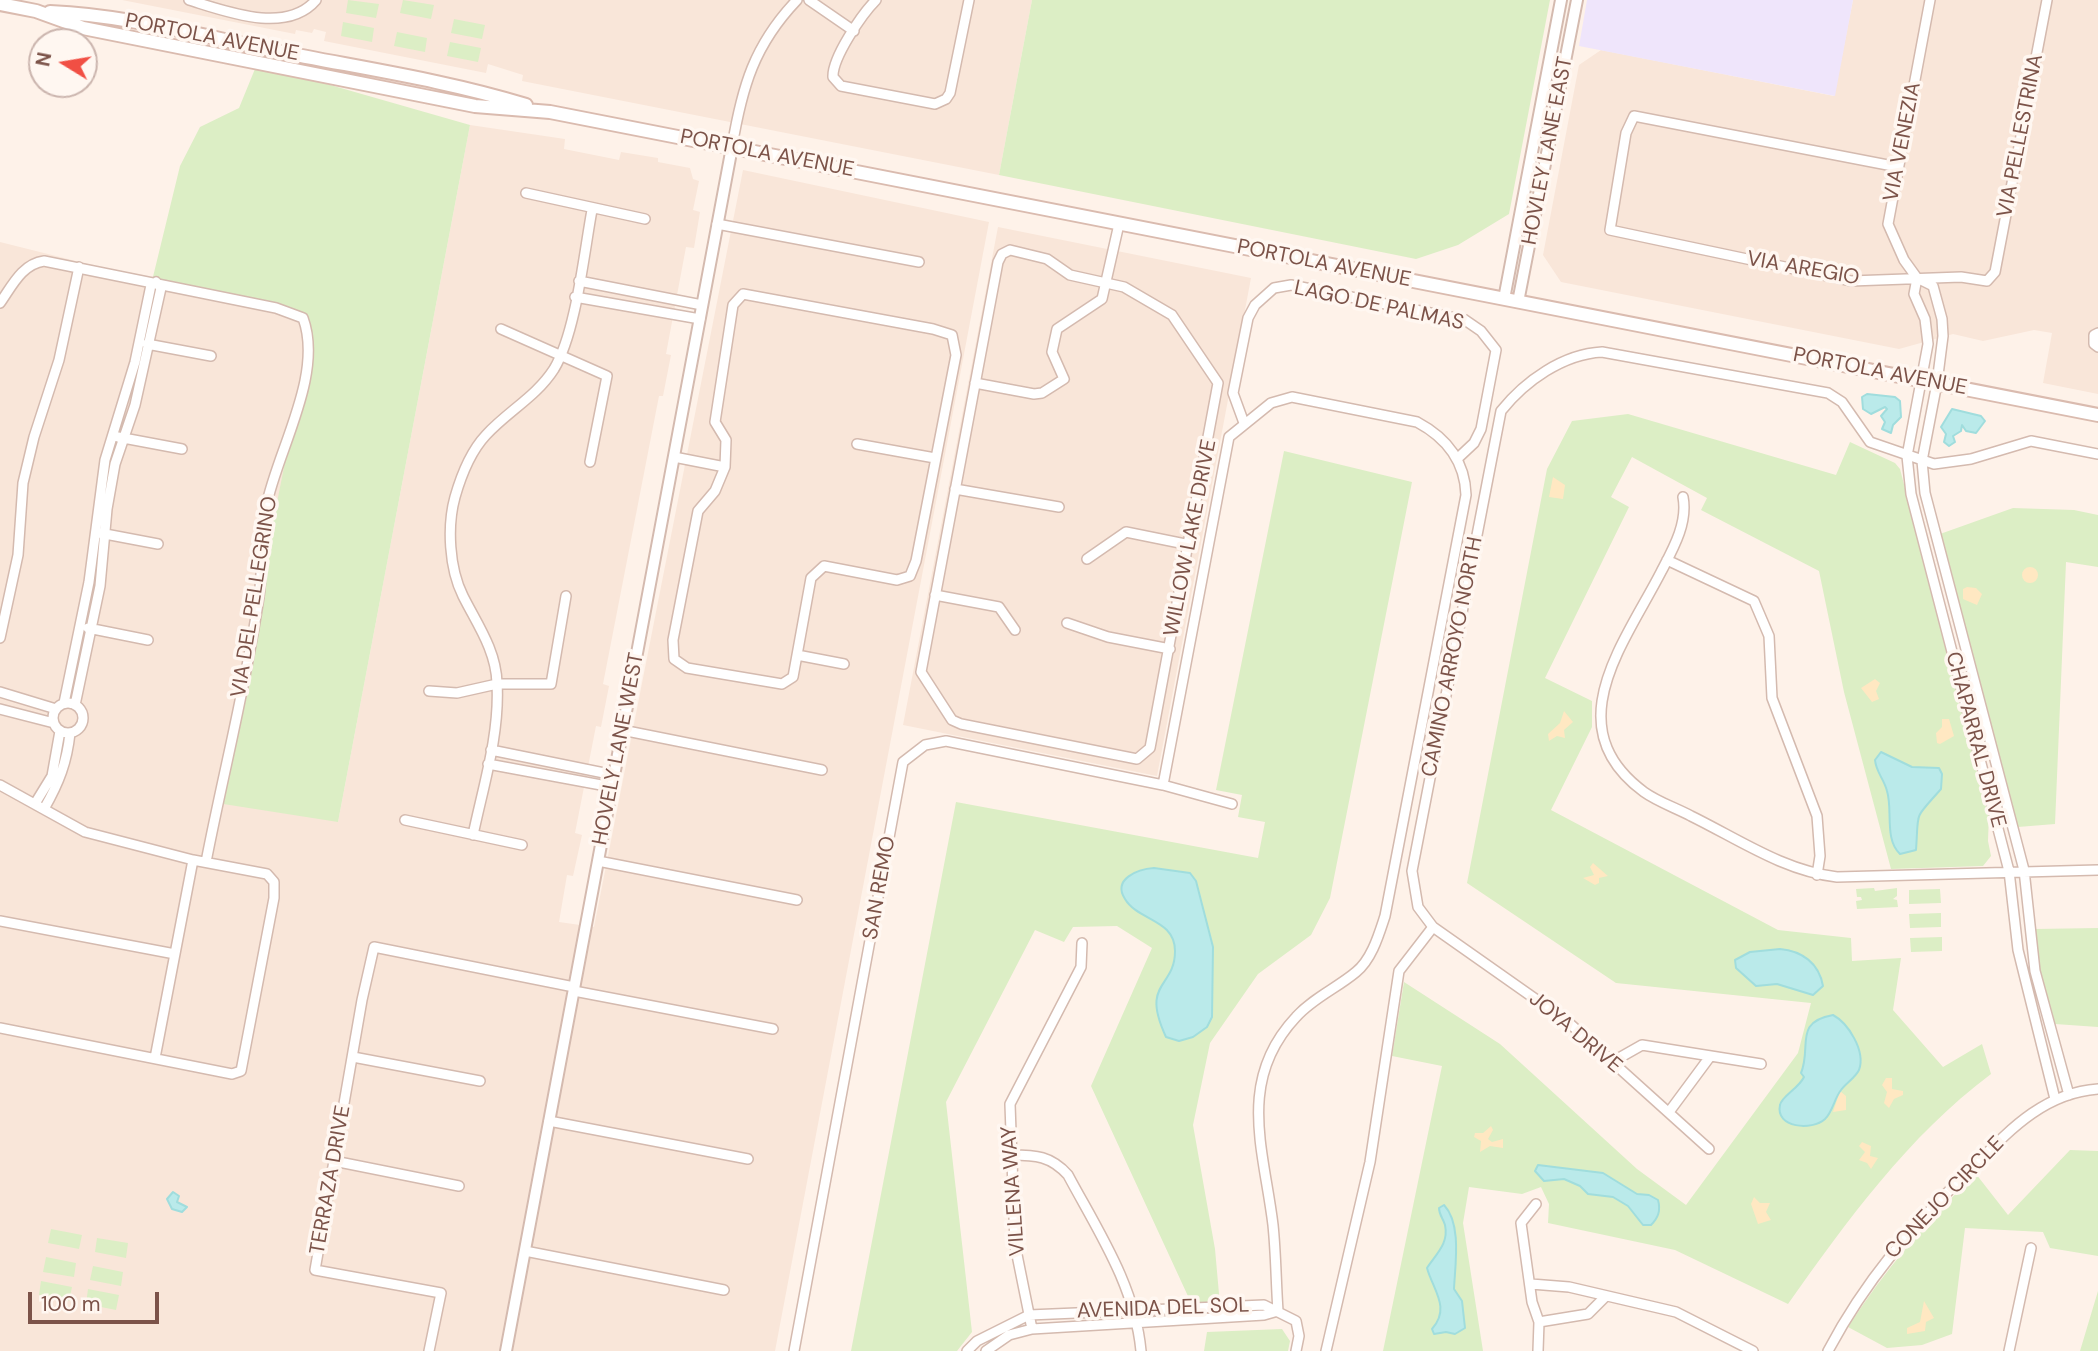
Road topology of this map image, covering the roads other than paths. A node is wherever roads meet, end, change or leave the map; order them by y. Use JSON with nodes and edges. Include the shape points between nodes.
{"nodes":[{"id":1,"x":189,"y":0,"type":"edge"},
{"id":2,"x":316,"y":0,"type":"edge"},
{"id":3,"x":797,"y":0,"type":"edge"},
{"id":4,"x":809,"y":0,"type":"edge"},
{"id":5,"x":876,"y":0,"type":"edge"},
{"id":6,"x":969,"y":0,"type":"edge"},
{"id":7,"x":1562,"y":0,"type":"edge"},
{"id":8,"x":1577,"y":0,"type":"edge"},
{"id":9,"x":1930,"y":0,"type":"edge"},
{"id":10,"x":2047,"y":0,"type":"edge"},
{"id":11,"x":0,"y":4,"type":"edge"},
{"id":12,"x":36,"y":11,"type":"junction"},
{"id":13,"x":854,"y":32,"type":"junction"},
{"id":14,"x":1570,"y":36,"type":"junction"},
{"id":15,"x":329,"y":61,"type":"junction"},
{"id":16,"x":258,"y":62,"type":"junction"},
{"id":17,"x":550,"y":112,"type":"junction"},
{"id":18,"x":732,"y":147,"type":"junction"},
{"id":19,"x":1898,"y":167,"type":"junction"},
{"id":20,"x":526,"y":193,"type":"dead end"},
{"id":21,"x":592,"y":210,"type":"junction"},
{"id":22,"x":645,"y":219,"type":"dead end"},
{"id":23,"x":717,"y":224,"type":"junction"},
{"id":24,"x":1119,"y":224,"type":"junction"},
{"id":25,"x":919,"y":262,"type":"dead end"},
{"id":26,"x":79,"y":267,"type":"junction"},
{"id":27,"x":1995,"y":272,"type":"joint"},
{"id":28,"x":1917,"y":278,"type":"junction"},
{"id":29,"x":579,"y":281,"type":"junction"},
{"id":30,"x":156,"y":282,"type":"junction"},
{"id":31,"x":1107,"y":283,"type":"junction"},
{"id":32,"x":620,"y":289,"type":"junction"},
{"id":33,"x":575,"y":297,"type":"junction"},
{"id":34,"x":1504,"y":299,"type":"junction"},
{"id":35,"x":1518,"y":302,"type":"junction"},
{"id":36,"x":0,"y":303,"type":"edge"},
{"id":37,"x":618,"y":305,"type":"junction"},
{"id":38,"x":702,"y":305,"type":"junction"},
{"id":39,"x":700,"y":319,"type":"junction"},
{"id":40,"x":501,"y":329,"type":"dead end"},
{"id":41,"x":2098,"y":333,"type":"edge"},
{"id":42,"x":145,"y":343,"type":"junction"},
{"id":43,"x":2098,"y":347,"type":"edge"},
{"id":44,"x":562,"y":354,"type":"junction"},
{"id":45,"x":211,"y":356,"type":"dead end"},
{"id":46,"x":1922,"y":381,"type":"junction"},
{"id":47,"x":975,"y":383,"type":"junction"},
{"id":48,"x":1937,"y":383,"type":"junction"},
{"id":49,"x":2098,"y":415,"type":"edge"},
{"id":50,"x":1244,"y":423,"type":"junction"},
{"id":51,"x":119,"y":437,"type":"junction"},
{"id":52,"x":857,"y":444,"type":"dead end"},
{"id":53,"x":182,"y":449,"type":"dead end"},
{"id":54,"x":2098,"y":454,"type":"edge"},
{"id":55,"x":1907,"y":456,"type":"junction"},
{"id":56,"x":674,"y":457,"type":"junction"},
{"id":57,"x":935,"y":458,"type":"junction"},
{"id":58,"x":1458,"y":458,"type":"junction"},
{"id":59,"x":1922,"y":461,"type":"junction"},
{"id":60,"x":590,"y":462,"type":"dead end"},
{"id":61,"x":725,"y":467,"type":"junction"},
{"id":62,"x":955,"y":489,"type":"junction"},
{"id":63,"x":1683,"y":497,"type":"dead end"},
{"id":64,"x":1059,"y":506,"type":"dead end"},
{"id":65,"x":94,"y":532,"type":"junction"},
{"id":66,"x":105,"y":534,"type":"junction"},
{"id":67,"x":158,"y":544,"type":"dead end"},
{"id":68,"x":1189,"y":545,"type":"junction"},
{"id":69,"x":1087,"y":559,"type":"dead end"},
{"id":70,"x":1667,"y":560,"type":"junction"},
{"id":71,"x":935,"y":595,"type":"junction"},
{"id":72,"x":566,"y":596,"type":"dead end"},
{"id":73,"x":1067,"y":623,"type":"dead end"},
{"id":74,"x":80,"y":627,"type":"junction"},
{"id":75,"x":91,"y":628,"type":"junction"},
{"id":76,"x":1015,"y":630,"type":"dead end"},
{"id":77,"x":0,"y":638,"type":"edge"},
{"id":78,"x":148,"y":640,"type":"dead end"},
{"id":79,"x":1170,"y":649,"type":"junction"},
{"id":80,"x":797,"y":655,"type":"junction"},
{"id":81,"x":844,"y":664,"type":"dead end"},
{"id":82,"x":497,"y":684,"type":"junction"},
{"id":83,"x":429,"y":691,"type":"dead end"},
{"id":84,"x":0,"y":692,"type":"edge"},
{"id":85,"x":75,"y":705,"type":"junction"},
{"id":86,"x":60,"y":706,"type":"junction"},
{"id":87,"x":0,"y":709,"type":"edge"},
{"id":88,"x":61,"y":729,"type":"junction"},
{"id":89,"x":622,"y":730,"type":"junction"},
{"id":90,"x":491,"y":750,"type":"junction"},
{"id":91,"x":533,"y":758,"type":"junction"},
{"id":92,"x":488,"y":764,"type":"junction"},
{"id":93,"x":822,"y":770,"type":"dead end"},
{"id":94,"x":531,"y":773,"type":"junction"},
{"id":95,"x":614,"y":775,"type":"junction"},
{"id":96,"x":0,"y":785,"type":"edge"},
{"id":97,"x":1163,"y":785,"type":"junction"},
{"id":98,"x":612,"y":788,"type":"junction"},
{"id":99,"x":36,"y":802,"type":"junction"},
{"id":100,"x":1233,"y":804,"type":"dead end"},
{"id":101,"x":44,"y":808,"type":"junction"},
{"id":102,"x":405,"y":820,"type":"dead end"},
{"id":103,"x":473,"y":835,"type":"junction"},
{"id":104,"x":522,"y":845,"type":"dead end"},
{"id":105,"x":193,"y":860,"type":"junction"},
{"id":106,"x":598,"y":861,"type":"junction"},
{"id":107,"x":206,"y":862,"type":"junction"},
{"id":108,"x":2024,"y":870,"type":"junction"},
{"id":109,"x":2098,"y":870,"type":"edge"},
{"id":110,"x":2009,"y":871,"type":"junction"},
{"id":111,"x":1817,"y":875,"type":"junction"},
{"id":112,"x":797,"y":900,"type":"dead end"},
{"id":113,"x":0,"y":920,"type":"edge"},
{"id":114,"x":1433,"y":927,"type":"junction"},
{"id":115,"x":1082,"y":943,"type":"dead end"},
{"id":116,"x":175,"y":954,"type":"junction"},
{"id":117,"x":574,"y":989,"type":"junction"},
{"id":118,"x":0,"y":1028,"type":"edge"},
{"id":119,"x":773,"y":1029,"type":"dead end"},
{"id":120,"x":353,"y":1057,"type":"junction"},
{"id":121,"x":155,"y":1058,"type":"junction"},
{"id":122,"x":1709,"y":1058,"type":"junction"},
{"id":123,"x":1612,"y":1062,"type":"junction"},
{"id":124,"x":1761,"y":1064,"type":"dead end"},
{"id":125,"x":480,"y":1081,"type":"dead end"},
{"id":126,"x":2098,"y":1089,"type":"edge"},
{"id":127,"x":2069,"y":1095,"type":"junction"},
{"id":128,"x":2055,"y":1099,"type":"junction"},
{"id":129,"x":1668,"y":1112,"type":"junction"},
{"id":130,"x":549,"y":1121,"type":"junction"},
{"id":131,"x":1709,"y":1149,"type":"dead end"},
{"id":132,"x":1012,"y":1155,"type":"junction"},
{"id":133,"x":748,"y":1159,"type":"dead end"},
{"id":134,"x":334,"y":1161,"type":"junction"},
{"id":135,"x":459,"y":1185,"type":"dead end"},
{"id":136,"x":1536,"y":1205,"type":"dead end"},
{"id":137,"x":2031,"y":1248,"type":"dead end"},
{"id":138,"x":525,"y":1251,"type":"junction"},
{"id":139,"x":1531,"y":1284,"type":"junction"},
{"id":140,"x":724,"y":1290,"type":"dead end"},
{"id":141,"x":1606,"y":1296,"type":"junction"},
{"id":142,"x":1135,"y":1310,"type":"junction"},
{"id":143,"x":1278,"y":1311,"type":"junction"},
{"id":144,"x":1029,"y":1315,"type":"junction"},
{"id":145,"x":1138,"y":1322,"type":"junction"},
{"id":146,"x":1539,"y":1322,"type":"junction"},
{"id":147,"x":1032,"y":1329,"type":"junction"},
{"id":148,"x":429,"y":1351,"type":"edge"},
{"id":149,"x":506,"y":1351,"type":"edge"},
{"id":150,"x":794,"y":1351,"type":"edge"},
{"id":151,"x":967,"y":1351,"type":"edge"},
{"id":152,"x":986,"y":1351,"type":"edge"},
{"id":153,"x":1141,"y":1351,"type":"edge"},
{"id":154,"x":1296,"y":1351,"type":"edge"},
{"id":155,"x":1326,"y":1351,"type":"edge"},
{"id":156,"x":1538,"y":1351,"type":"edge"},
{"id":157,"x":1753,"y":1351,"type":"edge"},
{"id":158,"x":1828,"y":1351,"type":"edge"},
{"id":159,"x":2009,"y":1351,"type":"edge"}],
"edges":[{"from":1,"to":2,"type":"street","via":[[271,19],[287,18]]},
{"from":3,"to":18,"type":"street","via":[[760,48],[745,80]]},
{"from":4,"to":13,"type":"street"},
{"from":5,"to":13,"type":"street"},
{"from":6,"to":13,"type":"street","via":[[953,86],[946,99],[935,104],[841,86],[833,77],[834,65]]},
{"from":7,"to":14,"type":"street","via":[[1561,28]]},
{"from":7,"to":34,"type":"street","name":"HOVLEY LANE EAST"},
{"from":8,"to":14,"type":"street","name":"HOVLEY LANE EAST"},
{"from":9,"to":19,"type":"street","name":"VIA VENEZIA"},
{"from":10,"to":27,"type":"street","name":"VIA PELLESTRINA"},
{"from":11,"to":12,"type":"main road","name":"PORTOLA AVENUE"},
{"from":12,"to":15,"type":"main road","name":"PORTOLA AVENUE","via":[[85,13]]},
{"from":12,"to":16,"type":"main road","name":"PORTOLA AVENUE","via":[[83,28]]},
{"from":14,"to":35,"type":"street","name":"HOVLEY LANE EAST"},
{"from":15,"to":16,"type":"main road","via":[[317,65],[263,56]]},
{"from":15,"to":17,"type":"main road","name":"PORTOLA AVENUE","via":[[478,90]]},
{"from":16,"to":17,"type":"main road","name":"PORTOLA AVENUE","via":[[475,106]]},
{"from":17,"to":18,"type":"main road","name":"PORTOLA AVENUE"},
{"from":18,"to":23,"type":"street","name":"HOVELY LANE WEST"},
{"from":18,"to":24,"type":"main road","name":"PORTOLA AVENUE"},
{"from":19,"to":28,"type":"street","name":"VIA VENEZIA","via":[[1888,225]]},
{"from":19,"to":28,"type":"street","name":"VIA AREGIO","via":[[1634,116],[1628,122],[1610,230],[1851,281]]},
{"from":20,"to":21,"type":"street"},
{"from":21,"to":22,"type":"street"},
{"from":21,"to":29,"type":"street"},
{"from":23,"to":25,"type":"street"},
{"from":23,"to":38,"type":"street","name":"HOVELY LANE WEST"},
{"from":24,"to":31,"type":"street"},
{"from":24,"to":34,"type":"main road","name":"PORTOLA AVENUE"},
{"from":26,"to":30,"type":"street","name":"VIA DEL PELLEGRINO"},
{"from":26,"to":36,"type":"street","name":"VIA DEL PELLEGRINO","via":[[35,262],[21,273]]},
{"from":26,"to":77,"type":"street","via":[[60,360],[26,472],[18,555]]},
{"from":27,"to":28,"type":"street","name":"VIA AREGIO","via":[[1987,281]]},
{"from":28,"to":46,"type":"street","name":"VIA VENEZIA","via":[[1914,294],[1928,329]]},
{"from":28,"to":48,"type":"street","name":"VIA VENEZIA","via":[[1933,286],[1942,319]]},
{"from":29,"to":32,"type":"street"},
{"from":29,"to":33,"type":"street"},
{"from":30,"to":42,"type":"street","via":[[161,288]]},
{"from":30,"to":107,"type":"street","name":"VIA DEL PELLEGRINO","via":[[276,308],[303,318],[310,337],[288,444],[267,505],[259,595]]},
{"from":31,"to":47,"type":"street","via":[[1102,299],[1057,329],[1052,352],[1064,379],[1034,394]]},
{"from":31,"to":47,"type":"street","name":"WILLOW LAKE DRIVE","via":[[1070,275],[1047,259],[1023,252],[1002,254]]},
{"from":31,"to":68,"type":"street","name":"WILLOW LAKE DRIVE","via":[[1124,287],[1172,315],[1218,383]]},
{"from":32,"to":37,"type":"street"},
{"from":32,"to":38,"type":"street"},
{"from":33,"to":37,"type":"street"},
{"from":33,"to":44,"type":"street"},
{"from":34,"to":35,"type":"main road","name":"PORTOLA AVENUE"},
{"from":35,"to":46,"type":"main road","name":"PORTOLA AVENUE"},
{"from":37,"to":39,"type":"street"},
{"from":38,"to":39,"type":"street","name":"HOVELY LANE WEST"},
{"from":39,"to":56,"type":"street","name":"HOVELY LANE WEST"},
{"from":40,"to":44,"type":"street"},
{"from":41,"to":43,"type":"street","via":[[2094,335]]},
{"from":42,"to":45,"type":"street"},
{"from":42,"to":51,"type":"street"},
{"from":44,"to":60,"type":"street","via":[[607,376]]},
{"from":44,"to":82,"type":"street","via":[[537,391],[485,436],[455,496],[450,526],[461,594],[492,653]]},
{"from":46,"to":48,"type":"main road","name":"PORTOLA AVENUE"},
{"from":46,"to":55,"type":"street","name":"CHAPARRAL DRIVE"},
{"from":47,"to":62,"type":"street","name":"WILLOW LAKE DRIVE"},
{"from":48,"to":49,"type":"main road","name":"PORTOLA AVENUE"},
{"from":48,"to":59,"type":"street","name":"CHAPARRAL DRIVE"},
{"from":50,"to":58,"type":"street","via":[[1282,398],[1292,397],[1417,422],[1434,431]]},
{"from":50,"to":58,"type":"street","name":"LAGO DE PALMAS","via":[[1233,393],[1248,318],[1274,288],[1291,285],[1465,320],[1481,331],[1496,350],[1481,429]]},
{"from":50,"to":97,"type":"street","via":[[1228,437]]},
{"from":51,"to":53,"type":"street"},
{"from":51,"to":65,"type":"street","via":[[105,460]]},
{"from":51,"to":66,"type":"street"},
{"from":52,"to":57,"type":"street"},
{"from":54,"to":59,"type":"street","name":"CAMINO ARROYO NORTH","via":[[2031,441],[1946,464]]},
{"from":55,"to":59,"type":"street","name":"CAMINO ARROYO NORTH"},
{"from":55,"to":110,"type":"street","name":"CHAPARRAL DRIVE","via":[[1911,494]]},
{"from":55,"to":114,"type":"street","name":"CAMINO ARROYO NORTH","via":[[1870,442],[1842,402],[1828,393],[1602,352],[1556,366],[1513,396],[1501,411],[1412,872],[1418,907]]},
{"from":56,"to":61,"type":"street"},
{"from":56,"to":89,"type":"street","name":"HOVELY LANE WEST"},
{"from":57,"to":61,"type":"street","via":[[956,355],[952,335],[743,294],[733,305],[717,394],[715,422],[726,440]]},
{"from":57,"to":80,"type":"street","via":[[910,576],[897,580],[824,566],[811,578]]},
{"from":58,"to":143,"type":"street","via":[[1466,474],[1466,495],[1385,916],[1358,971],[1296,1016],[1284,1032],[1264,1068],[1258,1091],[1256,1115],[1273,1227]]},
{"from":59,"to":108,"type":"street","name":"CHAPARRAL DRIVE","via":[[1925,493]]},
{"from":61,"to":80,"type":"street","via":[[715,491],[698,511],[673,640],[674,659],[687,668],[782,684],[793,677]]},
{"from":62,"to":64,"type":"street"},
{"from":62,"to":71,"type":"street","name":"WILLOW LAKE DRIVE"},
{"from":63,"to":70,"type":"street","via":[[1684,520]]},
{"from":65,"to":66,"type":"street"},
{"from":65,"to":74,"type":"street"},
{"from":66,"to":67,"type":"street"},
{"from":66,"to":75,"type":"street"},
{"from":68,"to":69,"type":"street","via":[[1126,533]]},
{"from":68,"to":79,"type":"street","name":"WILLOW LAKE DRIVE"},
{"from":70,"to":111,"type":"street","via":[[1754,601],[1769,636],[1772,698],[1817,816]]},
{"from":70,"to":111,"type":"street","via":[[1605,680],[1599,705],[1601,732],[1610,756],[1646,793],[1783,863]]},
{"from":71,"to":76,"type":"street","via":[[999,607]]},
{"from":71,"to":79,"type":"street","name":"WILLOW LAKE DRIVE","via":[[921,672],[951,720],[961,724],[1137,759],[1150,748]]},
{"from":72,"to":82,"type":"street","via":[[551,684]]},
{"from":73,"to":79,"type":"street","via":[[1108,637]]},
{"from":74,"to":75,"type":"street"},
{"from":74,"to":86,"type":"street"},
{"from":75,"to":78,"type":"street"},
{"from":75,"to":85,"type":"street"},
{"from":80,"to":81,"type":"street"},
{"from":82,"to":83,"type":"street","via":[[457,693]]},
{"from":82,"to":90,"type":"street"},
{"from":84,"to":86,"type":"street"},
{"from":85,"to":86,"type":"street"},
{"from":85,"to":88,"type":"street","via":[[83,718],[79,728]]},
{"from":86,"to":88,"type":"street"},
{"from":87,"to":88,"type":"street"},
{"from":88,"to":99,"type":"street","via":[[52,776]]},
{"from":88,"to":101,"type":"street","via":[[68,758]]},
{"from":89,"to":93,"type":"street"},
{"from":89,"to":95,"type":"street","name":"HOVELY LANE WEST"},
{"from":90,"to":91,"type":"street"},
{"from":90,"to":92,"type":"street"},
{"from":91,"to":94,"type":"street"},
{"from":91,"to":95,"type":"street"},
{"from":92,"to":94,"type":"street"},
{"from":92,"to":103,"type":"street"},
{"from":94,"to":98,"type":"street"},
{"from":95,"to":98,"type":"street","name":"HOVELY LANE WEST"},
{"from":96,"to":99,"type":"street"},
{"from":97,"to":100,"type":"street","name":"SAN REMO"},
{"from":97,"to":150,"type":"street","name":"SAN REMO","via":[[946,741],[925,746],[903,762]]},
{"from":98,"to":106,"type":"street","name":"HOVELY LANE WEST"},
{"from":99,"to":101,"type":"street"},
{"from":101,"to":105,"type":"street","via":[[85,832]]},
{"from":102,"to":103,"type":"street"},
{"from":103,"to":104,"type":"street"},
{"from":105,"to":107,"type":"street"},
{"from":105,"to":116,"type":"street"},
{"from":106,"to":112,"type":"street"},
{"from":106,"to":117,"type":"street","name":"HOVELY LANE WEST"},
{"from":107,"to":121,"type":"street","via":[[267,874],[274,882],[242,1071],[232,1074]]},
{"from":108,"to":109,"type":"street"},
{"from":108,"to":110,"type":"street"},
{"from":108,"to":127,"type":"street","name":"CHAPARRAL DRIVE","via":[[2035,971]]},
{"from":110,"to":111,"type":"street"},
{"from":110,"to":128,"type":"street","name":"CHAPARRAL DRIVE","via":[[2018,950]]},
{"from":113,"to":116,"type":"street"},
{"from":114,"to":123,"type":"street","name":"JOYA DRIVE","via":[[1568,1022]]},
{"from":114,"to":155,"type":"street","via":[[1399,971],[1370,1162]]},
{"from":115,"to":132,"type":"street","name":"VILLENA WAY","via":[[1080,967],[1010,1104]]},
{"from":116,"to":121,"type":"street"},
{"from":117,"to":119,"type":"street"},
{"from":117,"to":120,"type":"street","name":"TERRAZA DRIVE","via":[[374,947]]},
{"from":117,"to":130,"type":"street","name":"HOVELY LANE WEST"},
{"from":118,"to":121,"type":"street"},
{"from":120,"to":125,"type":"street"},
{"from":120,"to":134,"type":"street","name":"TERRAZA DRIVE"},
{"from":122,"to":123,"type":"street","via":[[1642,1045]]},
{"from":122,"to":124,"type":"street"},
{"from":122,"to":129,"type":"street"},
{"from":123,"to":129,"type":"street","name":"JOYA DRIVE"},
{"from":126,"to":127,"type":"street","name":"CONEJO CIRCLE"},
{"from":127,"to":128,"type":"street","name":"CONEJO CIRCLE"},
{"from":128,"to":158,"type":"street","name":"CONEJO CIRCLE","via":[[2022,1119],[1924,1215],[1880,1267]]},
{"from":129,"to":131,"type":"street","name":"JOYA DRIVE"},
{"from":130,"to":133,"type":"street"},
{"from":130,"to":138,"type":"street","name":"HOVELY LANE WEST"},
{"from":132,"to":142,"type":"street","via":[[1055,1161],[1068,1175]]},
{"from":132,"to":144,"type":"street","name":"VILLENA WAY","via":[[1015,1245]]},
{"from":134,"to":135,"type":"street"},
{"from":134,"to":148,"type":"street","name":"TERRAZA DRIVE","via":[[315,1270],[441,1293]]},
{"from":136,"to":139,"type":"street","via":[[1521,1223]]},
{"from":137,"to":159,"type":"street"},
{"from":138,"to":140,"type":"street"},
{"from":138,"to":149,"type":"street","name":"HOVELY LANE WEST"},
{"from":139,"to":141,"type":"street"},
{"from":139,"to":146,"type":"street"},
{"from":141,"to":146,"type":"street","via":[[1588,1314]]},
{"from":141,"to":157,"type":"street","via":[[1676,1312]]},
{"from":142,"to":143,"type":"street","name":"AVENIDA DEL SOL","via":[[1264,1305]]},
{"from":142,"to":144,"type":"street","name":"AVENIDA DEL SOL"},
{"from":142,"to":145,"type":"street"},
{"from":143,"to":145,"type":"street","name":"AVENIDA DEL SOL"},
{"from":143,"to":154,"type":"street","via":[[1296,1321]]},
{"from":144,"to":147,"type":"street","name":"VILLENA WAY"},
{"from":144,"to":151,"type":"street","name":"AVENIDA DEL SOL","via":[[977,1341]]},
{"from":145,"to":147,"type":"street","name":"AVENIDA DEL SOL"},
{"from":145,"to":153,"type":"street"},
{"from":146,"to":156,"type":"street"},
{"from":147,"to":152,"type":"street","name":"AVENIDA DEL SOL","via":[[1009,1335]]}]}
